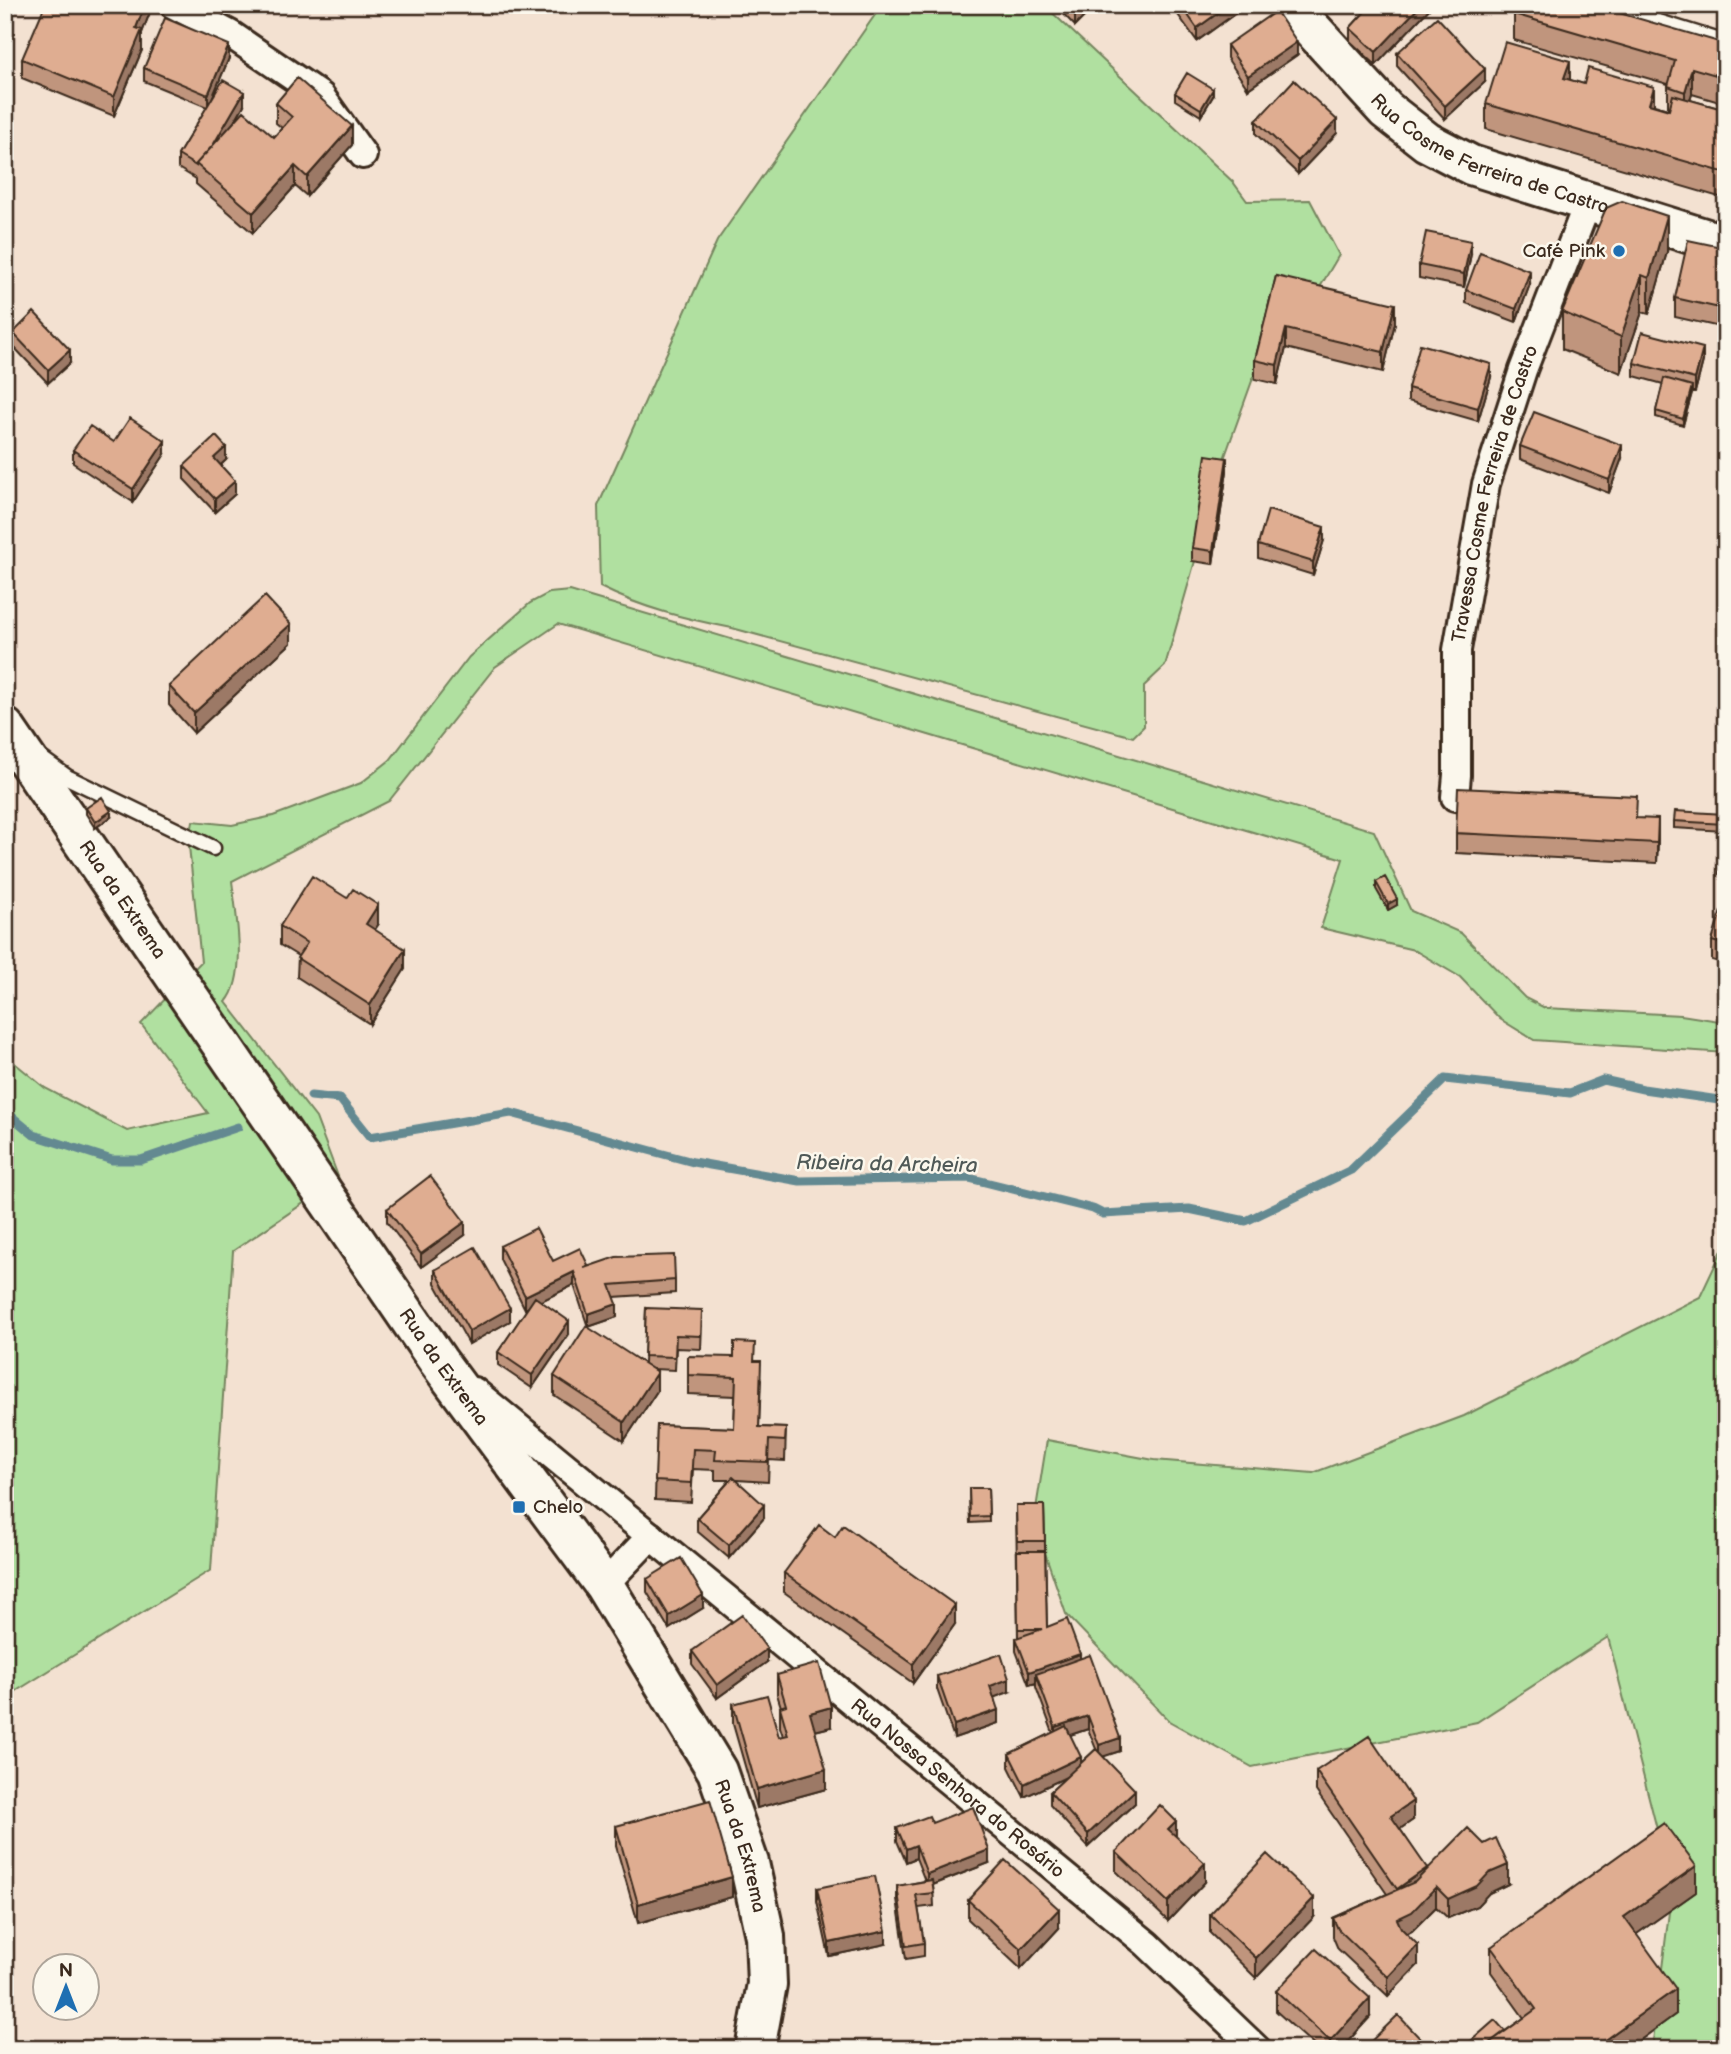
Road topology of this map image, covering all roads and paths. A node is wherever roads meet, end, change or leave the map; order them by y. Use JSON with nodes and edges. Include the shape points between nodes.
{"nodes":[{"id":1,"x":174,"y":5,"type":"edge"},
{"id":2,"x":1290,"y":5,"type":"edge"},
{"id":3,"x":1604,"y":5,"type":"edge"},
{"id":4,"x":1726,"y":43,"type":"edge"},
{"id":5,"x":363,"y":155,"type":"dead end"},
{"id":6,"x":1588,"y":202,"type":"junction"},
{"id":7,"x":1726,"y":245,"type":"edge"},
{"id":8,"x":9,"y":733,"type":"edge"},
{"id":9,"x":1455,"y":797,"type":"edge"},
{"id":10,"x":213,"y":848,"type":"dead end"},
{"id":11,"x":438,"y":1361,"type":"junction"},
{"id":12,"x":651,"y":1536,"type":"junction"},
{"id":13,"x":604,"y":1585,"type":"junction"},
{"id":14,"x":755,"y":2049,"type":"edge"},
{"id":15,"x":1257,"y":2049,"type":"edge"}],
"edges":[{"from":1,"to":5,"type":"street","via":[[230,34],[321,96]]},
{"from":2,"to":6,"type":"street","name":"Rua Cosme Ferreira de Castro","via":[[1386,110],[1427,142],[1471,165]]},
{"from":3,"to":4,"type":"lane"},
{"from":6,"to":7,"type":"street","name":"Rua Cosme Ferreira de Castro"},
{"from":6,"to":9,"type":"street","name":"Travessa Cosme Ferreira de Castro","via":[[1523,370],[1486,484],[1457,650]]},
{"from":8,"to":10,"type":"lane","via":[[67,777]]},
{"from":8,"to":11,"type":"street","name":"Rua da Extrema"},
{"from":11,"to":12,"type":"street","name":"Rua Nossa Senhora do Rosário"},
{"from":11,"to":13,"type":"street","name":"Rua da Extrema"},
{"from":12,"to":13,"type":"street"},
{"from":12,"to":15,"type":"street","name":"Rua Nossa Senhora do Rosário","via":[[1147,1944]]},
{"from":13,"to":14,"type":"street","name":"Rua da Extrema","via":[[717,1771],[749,1863],[765,1936],[767,1984]]}]}
